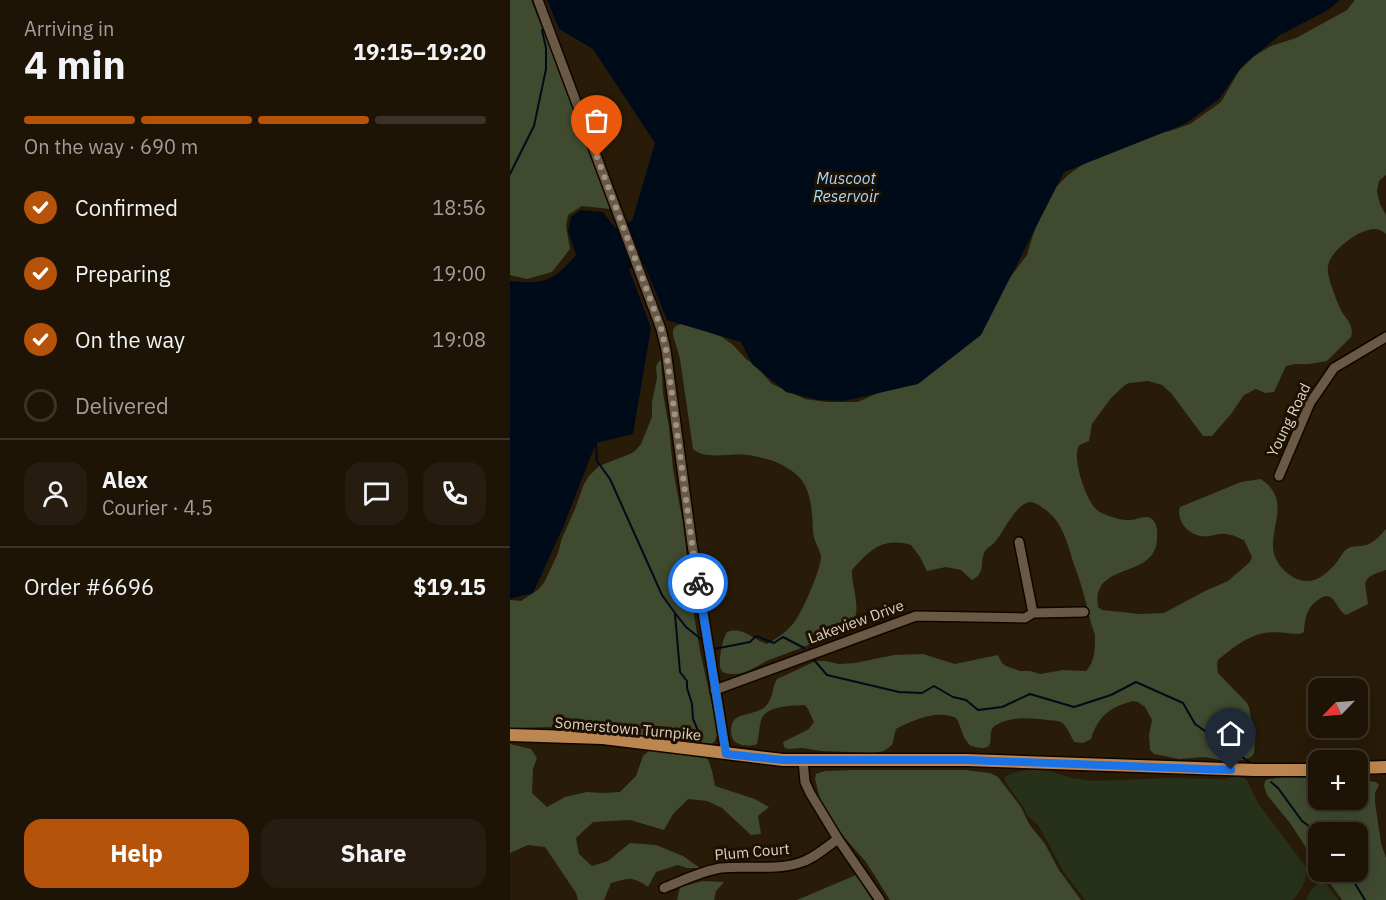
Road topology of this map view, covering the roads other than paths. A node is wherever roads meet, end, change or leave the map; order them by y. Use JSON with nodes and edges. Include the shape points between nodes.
{"nodes":[{"id":1,"x":538,"y":0,"type":"edge"},
{"id":2,"x":1386,"y":337,"type":"edge"},
{"id":3,"x":1279,"y":476,"type":"dead end"},
{"id":4,"x":1019,"y":542,"type":"dead end"},
{"id":5,"x":1084,"y":612,"type":"dead end"},
{"id":6,"x":1033,"y":613,"type":"junction"},
{"id":7,"x":715,"y":690,"type":"junction"},
{"id":8,"x":510,"y":735,"type":"edge"},
{"id":9,"x":726,"y":754,"type":"junction"},
{"id":10,"x":803,"y":760,"type":"junction"},
{"id":11,"x":1386,"y":767,"type":"edge"},
{"id":12,"x":1368,"y":768,"type":"edge"},
{"id":13,"x":1308,"y":770,"type":"edge"},
{"id":14,"x":838,"y":839,"type":"junction"},
{"id":15,"x":664,"y":888,"type":"dead end"},
{"id":16,"x":880,"y":900,"type":"edge"}],
"edges":[{"from":1,"to":7,"type":"street","via":[[661,328]]},
{"from":2,"to":3,"type":"street","name":"Young Road","via":[[1334,368],[1310,403]]},
{"from":4,"to":6,"type":"street"},
{"from":5,"to":6,"type":"street","name":"Lakeview Drive"},
{"from":6,"to":7,"type":"street","name":"Lakeview Drive","via":[[1025,618],[916,616]]},
{"from":7,"to":9,"type":"street"},
{"from":8,"to":9,"type":"main road","name":"Somerstown Turnpike","via":[[603,738]]},
{"from":9,"to":10,"type":"main road","name":"Somerstown Turnpike"},
{"from":10,"to":13,"type":"main road","name":"Somerstown Turnpike","via":[[967,760]]},
{"from":10,"to":14,"type":"street","via":[[805,782]]},
{"from":11,"to":12,"type":"main road"},
{"from":14,"to":15,"type":"street","name":"Plum Court","via":[[799,863],[719,868]]},
{"from":14,"to":16,"type":"street"}]}
